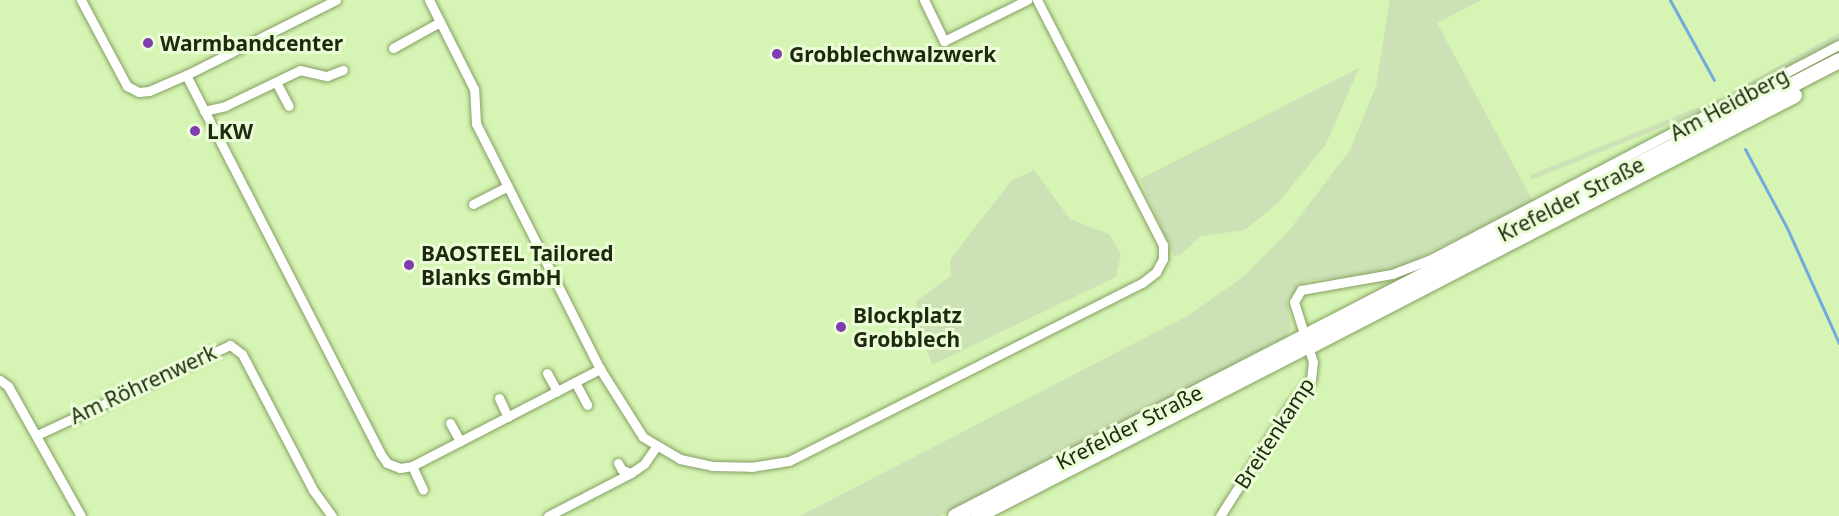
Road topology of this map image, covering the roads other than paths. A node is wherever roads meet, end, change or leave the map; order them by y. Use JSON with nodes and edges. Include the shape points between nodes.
{"nodes":[{"id":1,"x":81,"y":0,"type":"edge"},
{"id":2,"x":336,"y":0,"type":"edge"},
{"id":3,"x":429,"y":0,"type":"edge"},
{"id":4,"x":924,"y":0,"type":"edge"},
{"id":5,"x":1027,"y":0,"type":"edge"},
{"id":6,"x":1037,"y":0,"type":"edge"},
{"id":7,"x":440,"y":22,"type":"junction"},
{"id":8,"x":1839,"y":45,"type":"edge"},
{"id":9,"x":393,"y":48,"type":"dead end"},
{"id":10,"x":1839,"y":60,"type":"edge"},
{"id":11,"x":343,"y":70,"type":"dead end"},
{"id":12,"x":1839,"y":71,"type":"edge"},
{"id":13,"x":186,"y":75,"type":"junction"},
{"id":14,"x":276,"y":82,"type":"junction"},
{"id":15,"x":290,"y":106,"type":"dead end"},
{"id":16,"x":204,"y":111,"type":"junction"},
{"id":17,"x":508,"y":186,"type":"junction"},
{"id":18,"x":473,"y":204,"type":"dead end"},
{"id":19,"x":1305,"y":342,"type":"junction"},
{"id":20,"x":600,"y":369,"type":"junction"},
{"id":21,"x":547,"y":373,"type":"dead end"},
{"id":22,"x":0,"y":380,"type":"edge"},
{"id":23,"x":575,"y":382,"type":"junction"},
{"id":24,"x":557,"y":392,"type":"junction"},
{"id":25,"x":499,"y":398,"type":"dead end"},
{"id":26,"x":587,"y":405,"type":"dead end"},
{"id":27,"x":508,"y":417,"type":"junction"},
{"id":28,"x":450,"y":423,"type":"dead end"},
{"id":29,"x":37,"y":435,"type":"junction"},
{"id":30,"x":460,"y":441,"type":"junction"},
{"id":31,"x":656,"y":447,"type":"junction"},
{"id":32,"x":618,"y":463,"type":"dead end"},
{"id":33,"x":412,"y":466,"type":"junction"},
{"id":34,"x":631,"y":472,"type":"junction"},
{"id":35,"x":423,"y":490,"type":"dead end"},
{"id":36,"x":81,"y":516,"type":"edge"},
{"id":37,"x":332,"y":516,"type":"edge"},
{"id":38,"x":548,"y":516,"type":"edge"},
{"id":39,"x":955,"y":516,"type":"edge"},
{"id":40,"x":978,"y":516,"type":"edge"},
{"id":41,"x":1220,"y":516,"type":"edge"}],
"edges":[{"from":1,"to":13,"type":"street","via":[[127,86],[139,92],[149,91]]},
{"from":2,"to":13,"type":"street"},
{"from":3,"to":7,"type":"street"},
{"from":4,"to":5,"type":"street","via":[[944,40]]},
{"from":6,"to":31,"type":"street","via":[[1163,245],[1163,259],[1155,272],[1142,283],[789,461],[751,467],[712,466],[680,459]]},
{"from":7,"to":9,"type":"street"},
{"from":7,"to":17,"type":"street","via":[[474,89],[476,123]]},
{"from":8,"to":19,"type":"street","name":"Am Heidberg","via":[[1429,260],[1392,274],[1308,286],[1296,295],[1294,302]]},
{"from":10,"to":19,"type":"highway","name":"Krefelder Straße"},
{"from":11,"to":14,"type":"street","via":[[327,76],[300,70]]},
{"from":12,"to":19,"type":"highway","name":"Krefelder Straße"},
{"from":13,"to":16,"type":"street"},
{"from":14,"to":15,"type":"street"},
{"from":14,"to":16,"type":"street","via":[[225,106]]},
{"from":16,"to":33,"type":"street","via":[[380,453],[387,463]]},
{"from":17,"to":18,"type":"street"},
{"from":17,"to":20,"type":"street"},
{"from":19,"to":39,"type":"main road","name":"Krefelder Straße"},
{"from":19,"to":40,"type":"main road","name":"Krefelder Straße"},
{"from":19,"to":41,"type":"street","name":"Breitenkamp","via":[[1314,370],[1311,380]]},
{"from":20,"to":23,"type":"street"},
{"from":20,"to":31,"type":"street","via":[[628,419]]},
{"from":21,"to":24,"type":"street"},
{"from":22,"to":29,"type":"street","via":[[8,386]]},
{"from":23,"to":24,"type":"street"},
{"from":23,"to":26,"type":"street"},
{"from":24,"to":27,"type":"street"},
{"from":25,"to":27,"type":"street"},
{"from":27,"to":30,"type":"street"},
{"from":28,"to":30,"type":"street"},
{"from":29,"to":36,"type":"street"},
{"from":29,"to":37,"type":"street","name":"Am Röhrenwerk","via":[[230,345],[242,354],[313,490]]},
{"from":30,"to":33,"type":"street"},
{"from":31,"to":34,"type":"street","via":[[644,464]]},
{"from":32,"to":34,"type":"street","via":[[622,470]]},
{"from":33,"to":35,"type":"street"},
{"from":34,"to":38,"type":"street"}]}
